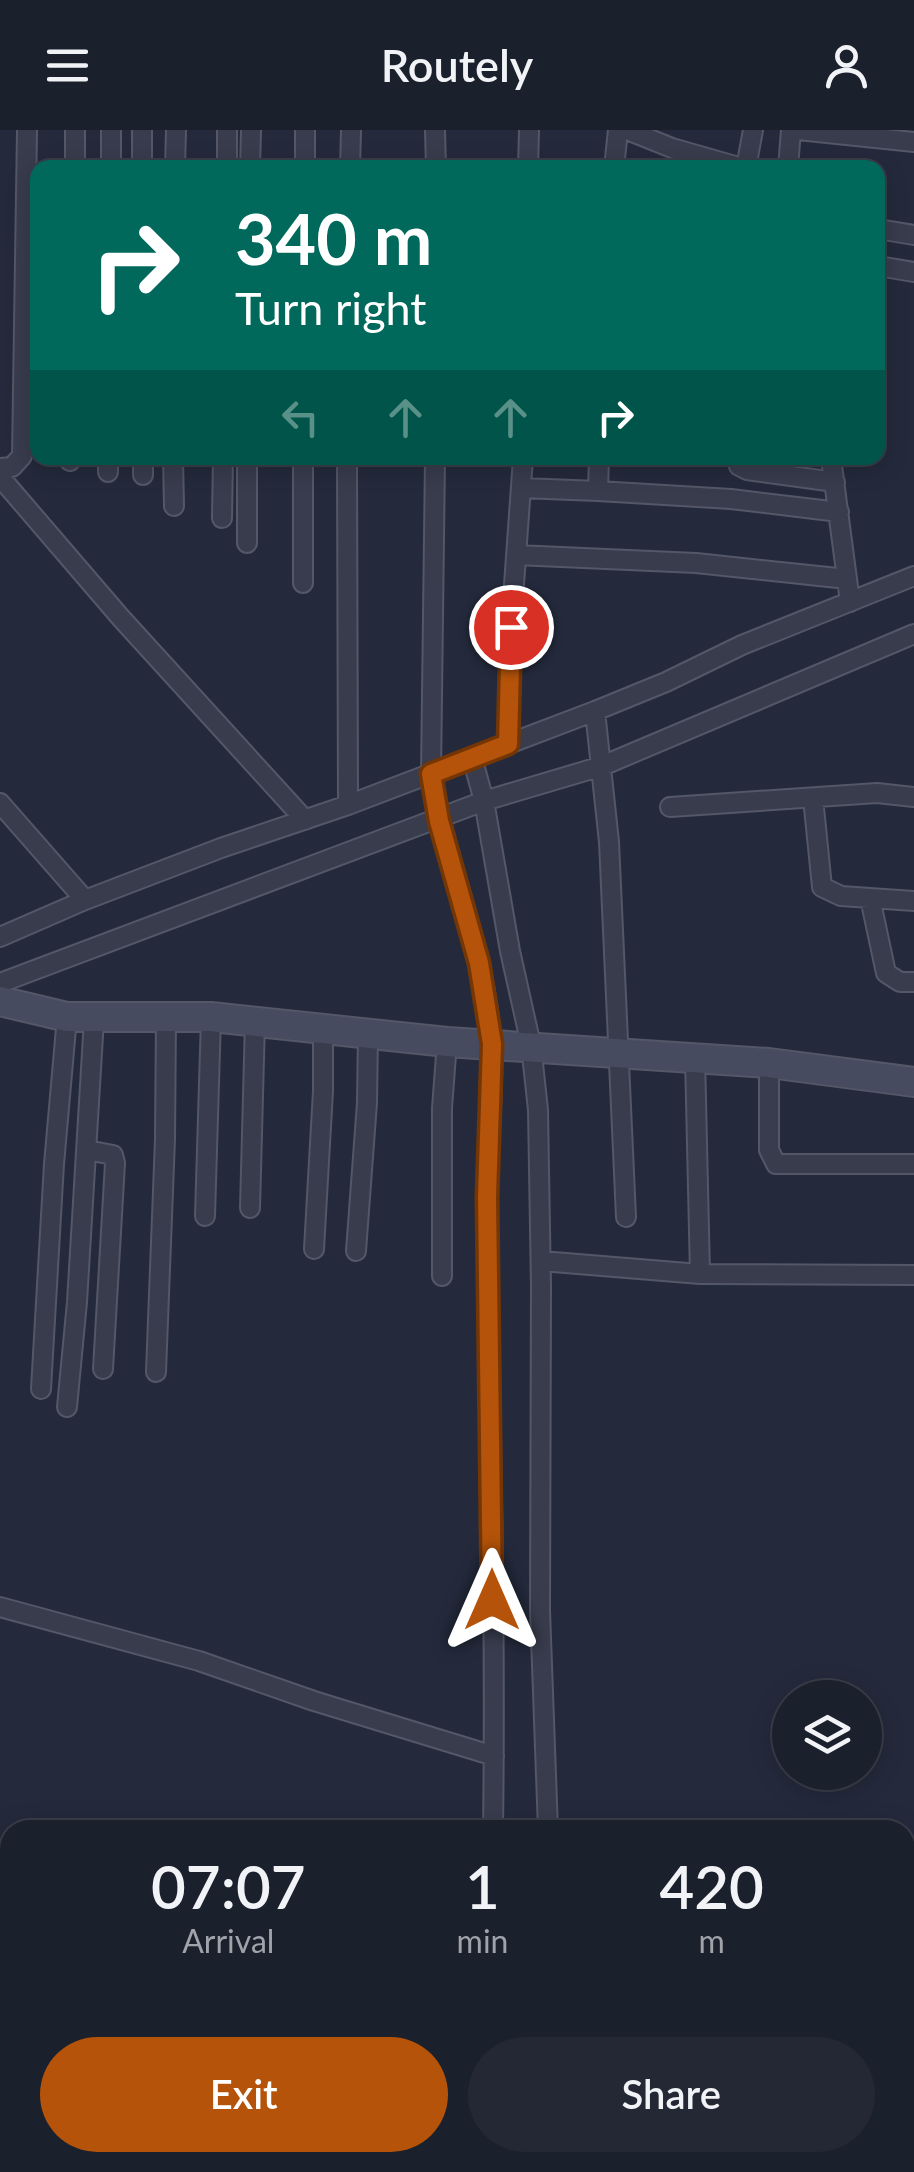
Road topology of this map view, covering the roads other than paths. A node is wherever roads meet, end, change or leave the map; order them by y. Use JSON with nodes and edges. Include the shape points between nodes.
{"nodes":[{"id":1,"x":27,"y":130,"type":"edge"},
{"id":2,"x":75,"y":130,"type":"edge"},
{"id":3,"x":111,"y":130,"type":"edge"},
{"id":4,"x":142,"y":130,"type":"edge"},
{"id":5,"x":176,"y":130,"type":"edge"},
{"id":6,"x":227,"y":130,"type":"edge"},
{"id":7,"x":251,"y":130,"type":"edge"},
{"id":8,"x":305,"y":130,"type":"edge"},
{"id":9,"x":351,"y":130,"type":"edge"},
{"id":10,"x":435,"y":130,"type":"edge"},
{"id":11,"x":528,"y":130,"type":"edge"},
{"id":12,"x":618,"y":130,"type":"edge"},
{"id":13,"x":627,"y":130,"type":"edge"},
{"id":14,"x":753,"y":130,"type":"edge"},
{"id":15,"x":795,"y":130,"type":"edge"},
{"id":16,"x":914,"y":142,"type":"edge"},
{"id":17,"x":665,"y":147,"type":"edge"},
{"id":18,"x":75,"y":160,"type":"edge"},
{"id":19,"x":110,"y":160,"type":"edge"},
{"id":20,"x":142,"y":160,"type":"edge"},
{"id":21,"x":175,"y":160,"type":"edge"},
{"id":22,"x":227,"y":160,"type":"edge"},
{"id":23,"x":250,"y":160,"type":"edge"},
{"id":24,"x":305,"y":160,"type":"edge"},
{"id":25,"x":350,"y":160,"type":"edge"},
{"id":26,"x":436,"y":160,"type":"edge"},
{"id":27,"x":528,"y":160,"type":"edge"},
{"id":28,"x":615,"y":160,"type":"edge"},
{"id":29,"x":714,"y":160,"type":"edge"},
{"id":30,"x":743,"y":160,"type":"edge"},
{"id":31,"x":789,"y":160,"type":"edge"},
{"id":32,"x":885,"y":230,"type":"edge"},
{"id":33,"x":914,"y":235,"type":"edge"},
{"id":34,"x":885,"y":267,"type":"edge"},
{"id":35,"x":914,"y":272,"type":"edge"},
{"id":36,"x":172,"y":465,"type":"edge"},
{"id":37,"x":223,"y":465,"type":"edge"},
{"id":38,"x":248,"y":465,"type":"edge"},
{"id":39,"x":303,"y":465,"type":"edge"},
{"id":40,"x":347,"y":465,"type":"edge"},
{"id":41,"x":435,"y":465,"type":"edge"},
{"id":42,"x":523,"y":465,"type":"edge"},
{"id":43,"x":598,"y":465,"type":"edge"},
{"id":44,"x":739,"y":465,"type":"edge"},
{"id":45,"x":832,"y":465,"type":"edge"},
{"id":46,"x":0,"y":468,"type":"edge"},
{"id":47,"x":0,"y":477,"type":"edge"},
{"id":48,"x":835,"y":482,"type":"junction"},
{"id":49,"x":522,"y":488,"type":"junction"},
{"id":50,"x":598,"y":491,"type":"junction"},
{"id":51,"x":174,"y":506,"type":"dead end"},
{"id":52,"x":838,"y":512,"type":"junction"},
{"id":53,"x":222,"y":518,"type":"dead end"},
{"id":54,"x":247,"y":542,"type":"dead end"},
{"id":55,"x":516,"y":555,"type":"junction"},
{"id":56,"x":914,"y":576,"type":"edge"},
{"id":57,"x":847,"y":579,"type":"junction"},
{"id":58,"x":303,"y":583,"type":"dead end"},
{"id":59,"x":850,"y":602,"type":"junction"},
{"id":60,"x":914,"y":634,"type":"edge"},
{"id":61,"x":594,"y":711,"type":"junction"},
{"id":62,"x":508,"y":744,"type":"junction"},
{"id":63,"x":472,"y":757,"type":"junction"},
{"id":64,"x":602,"y":766,"type":"junction"},
{"id":65,"x":431,"y":774,"type":"junction"},
{"id":66,"x":914,"y":797,"type":"edge"},
{"id":67,"x":813,"y":798,"type":"junction"},
{"id":68,"x":484,"y":802,"type":"junction"},
{"id":69,"x":0,"y":804,"type":"edge"},
{"id":70,"x":348,"y":805,"type":"junction"},
{"id":71,"x":670,"y":808,"type":"dead end"},
{"id":72,"x":304,"y":820,"type":"junction"},
{"id":73,"x":439,"y":821,"type":"junction"},
{"id":74,"x":870,"y":898,"type":"junction"},
{"id":75,"x":85,"y":900,"type":"junction"},
{"id":76,"x":914,"y":901,"type":"edge"},
{"id":77,"x":0,"y":936,"type":"edge"},
{"id":78,"x":914,"y":982,"type":"edge"},
{"id":79,"x":0,"y":984,"type":"edge"},
{"id":80,"x":0,"y":1002,"type":"edge"},
{"id":81,"x":212,"y":1017,"type":"junction"},
{"id":82,"x":81,"y":1018,"type":"junction"},
{"id":83,"x":166,"y":1018,"type":"junction"},
{"id":84,"x":256,"y":1021,"type":"junction"},
{"id":85,"x":323,"y":1028,"type":"junction"},
{"id":86,"x":368,"y":1033,"type":"junction"},
{"id":87,"x":446,"y":1042,"type":"junction"},
{"id":88,"x":492,"y":1044,"type":"junction"},
{"id":89,"x":531,"y":1046,"type":"junction"},
{"id":90,"x":620,"y":1052,"type":"junction"},
{"id":91,"x":695,"y":1057,"type":"junction"},
{"id":92,"x":769,"y":1063,"type":"junction"},
{"id":93,"x":914,"y":1082,"type":"edge"},
{"id":94,"x":87,"y":1150,"type":"junction"},
{"id":95,"x":914,"y":1164,"type":"edge"},
{"id":96,"x":250,"y":1208,"type":"dead end"},
{"id":97,"x":205,"y":1216,"type":"dead end"},
{"id":98,"x":626,"y":1216,"type":"dead end"},
{"id":99,"x":314,"y":1249,"type":"dead end"},
{"id":100,"x":356,"y":1251,"type":"dead end"},
{"id":101,"x":540,"y":1261,"type":"junction"},
{"id":102,"x":700,"y":1274,"type":"junction"},
{"id":103,"x":914,"y":1275,"type":"edge"},
{"id":104,"x":442,"y":1276,"type":"dead end"},
{"id":105,"x":102,"y":1369,"type":"dead end"},
{"id":106,"x":156,"y":1372,"type":"dead end"},
{"id":107,"x":41,"y":1388,"type":"dead end"},
{"id":108,"x":68,"y":1407,"type":"dead end"},
{"id":109,"x":0,"y":1607,"type":"edge"},
{"id":110,"x":494,"y":1756,"type":"junction"},
{"id":111,"x":493,"y":1820,"type":"edge"},
{"id":112,"x":548,"y":1820,"type":"edge"}],
"edges":[{"from":1,"to":46,"type":"street","via":[[22,456]]},
{"from":2,"to":18,"type":"street"},
{"from":3,"to":19,"type":"street"},
{"from":4,"to":20,"type":"street"},
{"from":5,"to":21,"type":"street"},
{"from":6,"to":22,"type":"street"},
{"from":7,"to":23,"type":"street"},
{"from":8,"to":24,"type":"street"},
{"from":9,"to":25,"type":"street"},
{"from":10,"to":26,"type":"street"},
{"from":11,"to":27,"type":"street"},
{"from":12,"to":28,"type":"street"},
{"from":13,"to":17,"type":"street"},
{"from":14,"to":30,"type":"street"},
{"from":15,"to":16,"type":"street"},
{"from":15,"to":31,"type":"street"},
{"from":17,"to":29,"type":"street"},
{"from":32,"to":33,"type":"street"},
{"from":34,"to":35,"type":"street"},
{"from":36,"to":51,"type":"street"},
{"from":37,"to":53,"type":"street"},
{"from":38,"to":54,"type":"street"},
{"from":39,"to":58,"type":"street"},
{"from":40,"to":70,"type":"street"},
{"from":41,"to":65,"type":"street"},
{"from":42,"to":49,"type":"street"},
{"from":43,"to":50,"type":"street"},
{"from":44,"to":48,"type":"street"},
{"from":45,"to":48,"type":"street"},
{"from":47,"to":72,"type":"street"},
{"from":48,"to":52,"type":"street"},
{"from":49,"to":50,"type":"street"},
{"from":49,"to":55,"type":"street"},
{"from":50,"to":52,"type":"street"},
{"from":52,"to":57,"type":"street"},
{"from":55,"to":57,"type":"street","via":[[696,563]]},
{"from":55,"to":62,"type":"street"},
{"from":56,"to":59,"type":"street"},
{"from":57,"to":59,"type":"street"},
{"from":59,"to":61,"type":"street"},
{"from":60,"to":64,"type":"street"},
{"from":61,"to":62,"type":"street"},
{"from":61,"to":64,"type":"street"},
{"from":62,"to":63,"type":"street"},
{"from":63,"to":65,"type":"street"},
{"from":63,"to":68,"type":"street"},
{"from":64,"to":68,"type":"street"},
{"from":64,"to":90,"type":"street"},
{"from":65,"to":70,"type":"street"},
{"from":65,"to":73,"type":"street"},
{"from":66,"to":67,"type":"street"},
{"from":67,"to":71,"type":"street"},
{"from":67,"to":74,"type":"street","via":[[822,887]]},
{"from":68,"to":73,"type":"street"},
{"from":68,"to":89,"type":"street"},
{"from":69,"to":75,"type":"street"},
{"from":70,"to":72,"type":"street"},
{"from":72,"to":75,"type":"street"},
{"from":73,"to":79,"type":"street"},
{"from":73,"to":88,"type":"street","via":[[475,946]]},
{"from":74,"to":76,"type":"street"},
{"from":74,"to":78,"type":"street","via":[[886,973]]},
{"from":75,"to":77,"type":"street"},
{"from":80,"to":82,"type":"street"},
{"from":81,"to":83,"type":"street"},
{"from":81,"to":84,"type":"street"},
{"from":81,"to":97,"type":"street"},
{"from":82,"to":83,"type":"street"},
{"from":82,"to":94,"type":"street"},
{"from":82,"to":107,"type":"street","via":[[53,1182]]},
{"from":83,"to":106,"type":"street"},
{"from":84,"to":85,"type":"street"},
{"from":84,"to":96,"type":"street"},
{"from":85,"to":86,"type":"street"},
{"from":85,"to":99,"type":"street"},
{"from":86,"to":87,"type":"street"},
{"from":86,"to":100,"type":"street"},
{"from":87,"to":88,"type":"street"},
{"from":87,"to":104,"type":"street"},
{"from":88,"to":89,"type":"street"},
{"from":88,"to":110,"type":"street","via":[[487,1197]]},
{"from":89,"to":90,"type":"street"},
{"from":89,"to":101,"type":"street"},
{"from":90,"to":91,"type":"street"},
{"from":90,"to":98,"type":"street"},
{"from":91,"to":92,"type":"street"},
{"from":91,"to":102,"type":"street"},
{"from":92,"to":93,"type":"street"},
{"from":92,"to":95,"type":"street","via":[[769,1150],[776,1164]]},
{"from":94,"to":105,"type":"street","via":[[109,1152],[115,1162]]},
{"from":94,"to":108,"type":"street"},
{"from":101,"to":102,"type":"street"},
{"from":101,"to":112,"type":"street"},
{"from":102,"to":103,"type":"street"},
{"from":109,"to":110,"type":"street","via":[[200,1661]]},
{"from":110,"to":111,"type":"street"}]}
